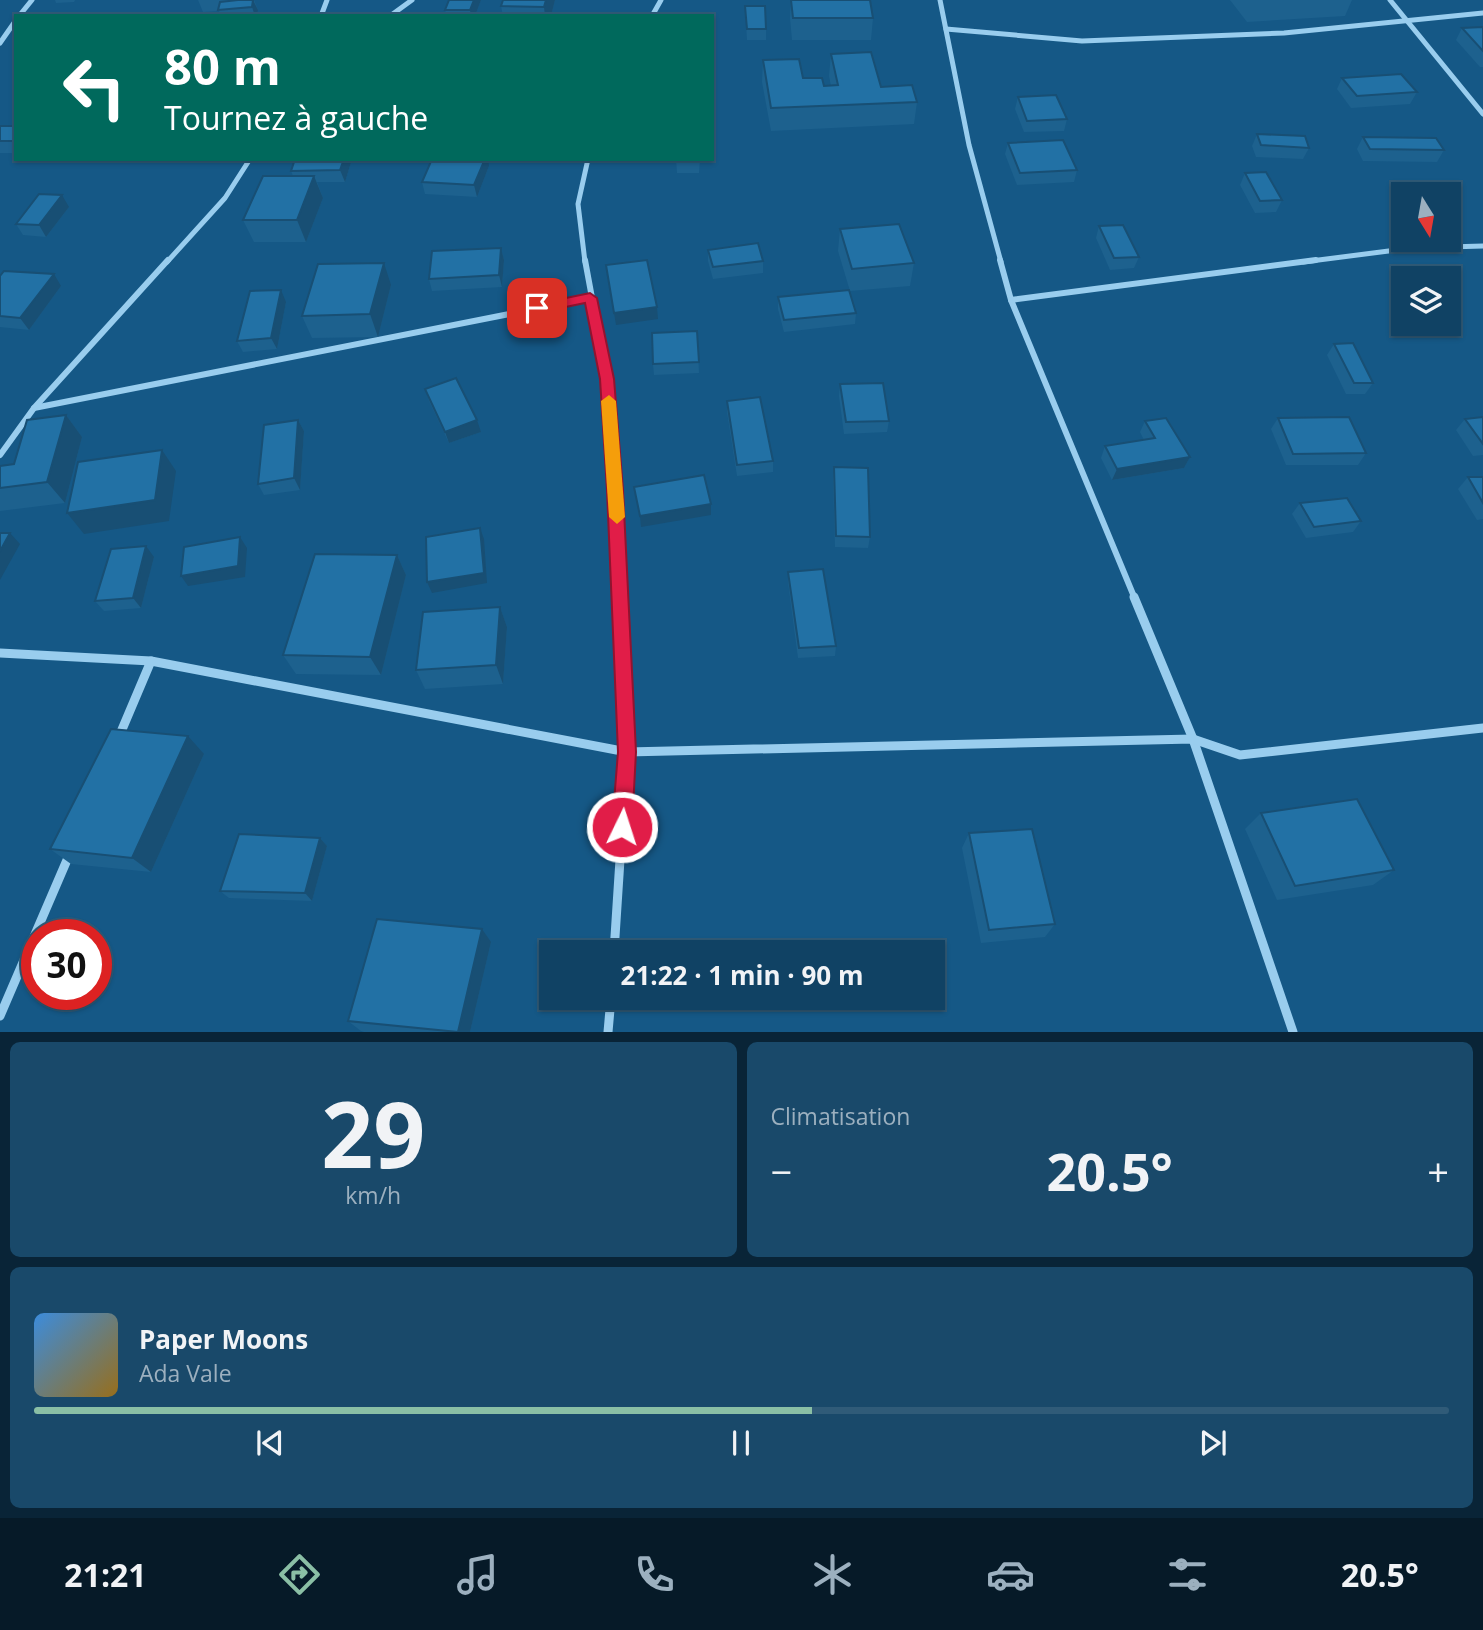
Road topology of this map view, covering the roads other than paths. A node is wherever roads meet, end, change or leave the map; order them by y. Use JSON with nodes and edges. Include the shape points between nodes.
{"nodes":[{"id":1,"x":32,"y":0,"type":"edge"},
{"id":2,"x":412,"y":0,"type":"edge"},
{"id":3,"x":940,"y":0,"type":"edge"},
{"id":4,"x":1390,"y":0,"type":"edge"},
{"id":5,"x":1483,"y":13,"type":"edge"},
{"id":6,"x":21,"y":14,"type":"edge"},
{"id":7,"x":393,"y":14,"type":"edge"},
{"id":8,"x":1408,"y":20,"type":"junction"},
{"id":9,"x":14,"y":23,"type":"edge"},
{"id":10,"x":946,"y":29,"type":"junction"},
{"id":11,"x":0,"y":43,"type":"edge"},
{"id":12,"x":1483,"y":114,"type":"edge"},
{"id":13,"x":249,"y":161,"type":"edge"},
{"id":14,"x":588,"y":161,"type":"edge"},
{"id":15,"x":1483,"y":246,"type":"edge"},
{"id":16,"x":590,"y":298,"type":"junction"},
{"id":17,"x":1011,"y":300,"type":"junction"},
{"id":18,"x":34,"y":408,"type":"junction"},
{"id":19,"x":0,"y":455,"type":"edge"},
{"id":20,"x":0,"y":653,"type":"edge"},
{"id":21,"x":151,"y":661,"type":"junction"},
{"id":22,"x":1483,"y":728,"type":"edge"},
{"id":23,"x":1193,"y":739,"type":"junction"},
{"id":24,"x":113,"y":750,"type":"edge"},
{"id":25,"x":627,"y":752,"type":"junction"},
{"id":26,"x":76,"y":839,"type":"edge"},
{"id":27,"x":615,"y":940,"type":"edge"},
{"id":28,"x":610,"y":1010,"type":"edge"},
{"id":29,"x":0,"y":1016,"type":"edge"},
{"id":30,"x":608,"y":1031,"type":"edge"},
{"id":31,"x":1293,"y":1031,"type":"edge"}],
"edges":[{"from":1,"to":6,"type":"street"},
{"from":2,"to":7,"type":"street"},
{"from":3,"to":10,"type":"street"},
{"from":4,"to":8,"type":"street"},
{"from":5,"to":8,"type":"street"},
{"from":8,"to":10,"type":"street","via":[[1284,33],[1082,41]]},
{"from":8,"to":12,"type":"street"},
{"from":9,"to":11,"type":"street"},
{"from":10,"to":17,"type":"street","via":[[969,145]]},
{"from":13,"to":18,"type":"street","via":[[225,198]]},
{"from":14,"to":16,"type":"street","via":[[578,204]]},
{"from":15,"to":17,"type":"street","via":[[1412,248]]},
{"from":16,"to":18,"type":"street"},
{"from":16,"to":25,"type":"street","via":[[607,379]]},
{"from":17,"to":23,"type":"street"},
{"from":18,"to":19,"type":"street"},
{"from":20,"to":21,"type":"street"},
{"from":21,"to":24,"type":"street"},
{"from":21,"to":25,"type":"street"},
{"from":22,"to":23,"type":"street","via":[[1240,755]]},
{"from":23,"to":25,"type":"street"},
{"from":23,"to":31,"type":"street"},
{"from":25,"to":27,"type":"street"},
{"from":26,"to":29,"type":"street"},
{"from":28,"to":30,"type":"street"}]}
